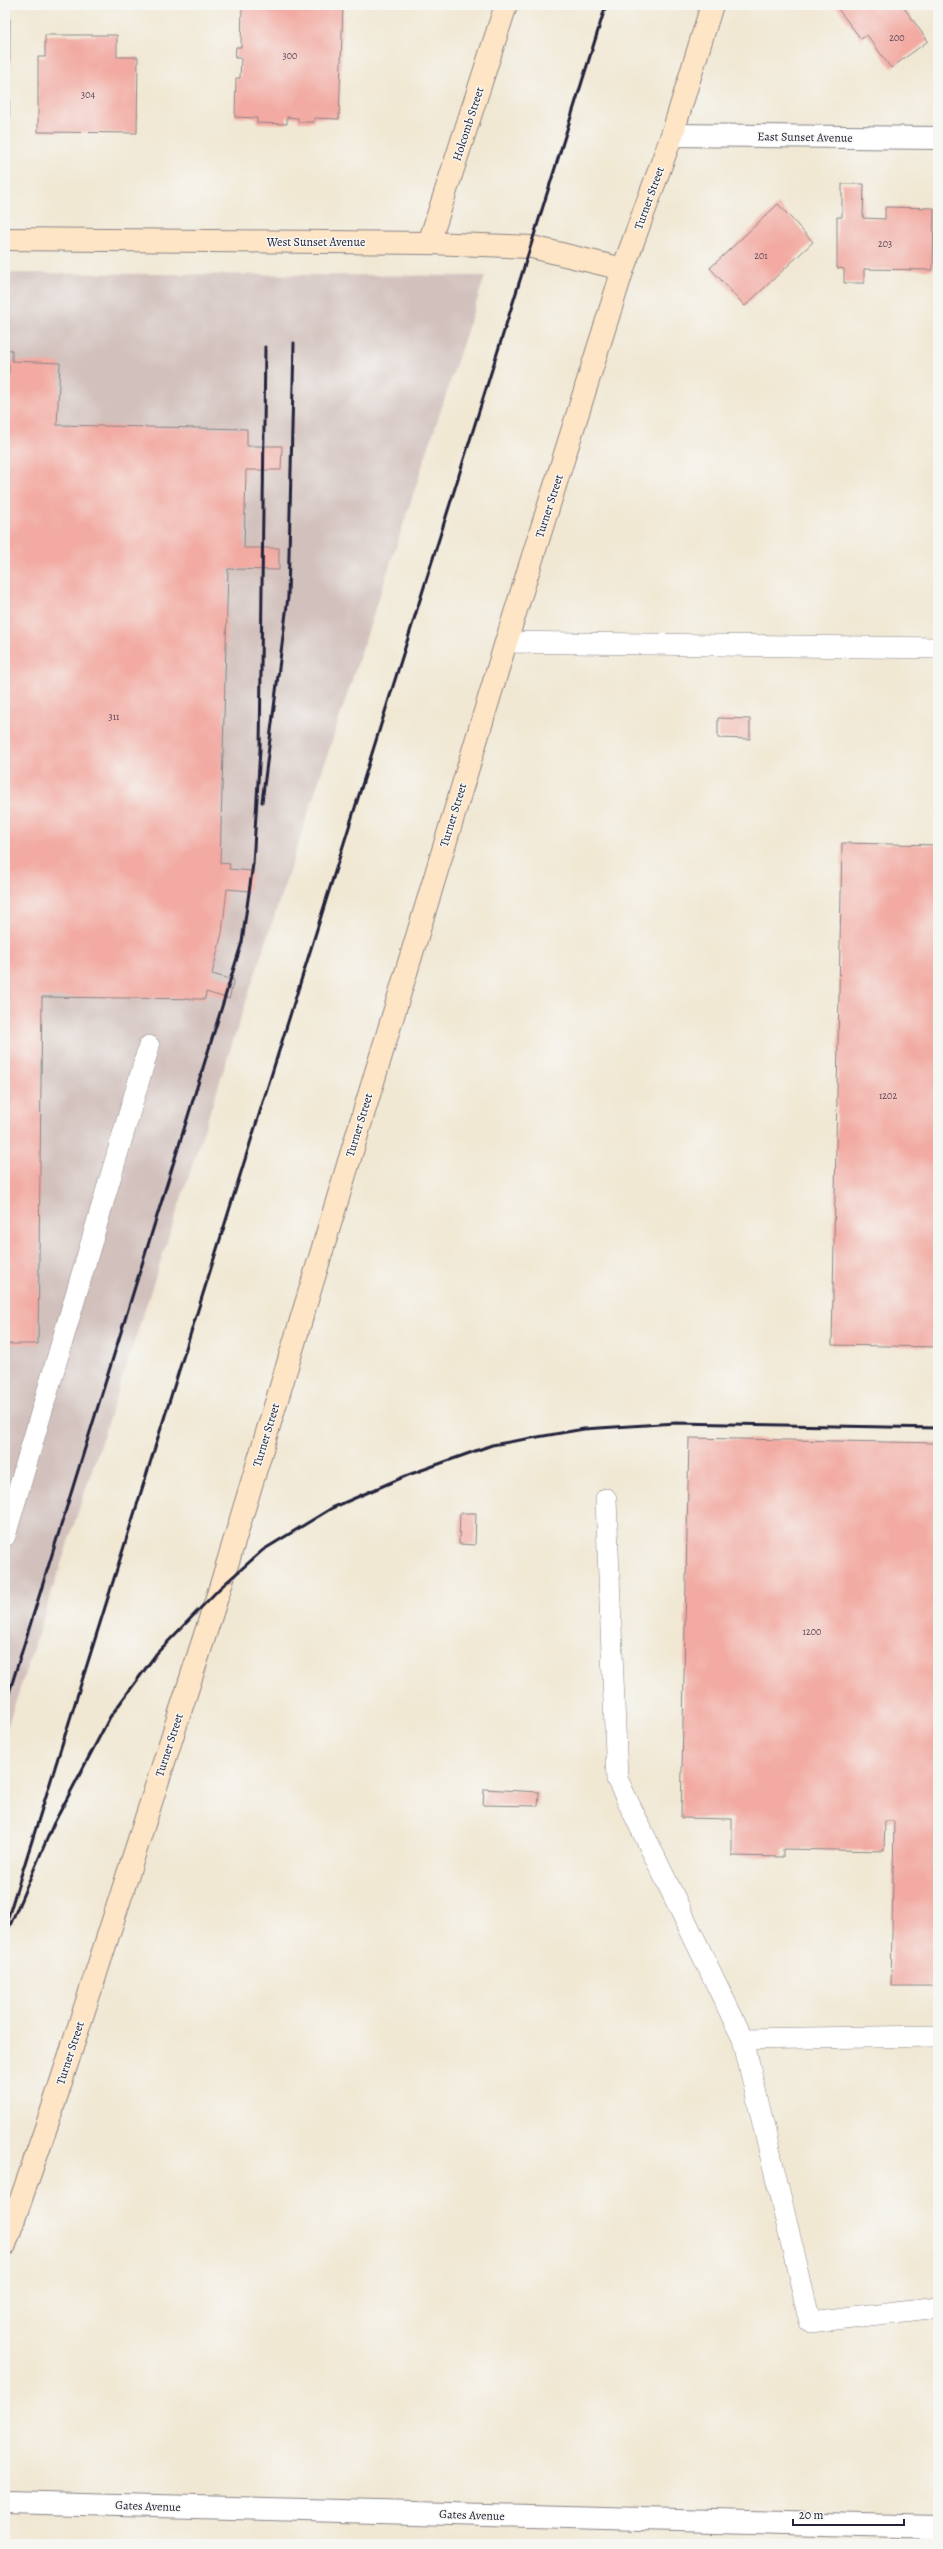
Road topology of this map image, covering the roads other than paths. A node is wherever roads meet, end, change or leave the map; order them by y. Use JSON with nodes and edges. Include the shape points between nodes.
{"nodes":[{"id":1,"x":506,"y":5,"type":"edge"},
{"id":2,"x":712,"y":5,"type":"edge"},
{"id":3,"x":672,"y":135,"type":"junction"},
{"id":4,"x":938,"y":138,"type":"edge"},
{"id":5,"x":5,"y":239,"type":"edge"},
{"id":6,"x":429,"y":242,"type":"junction"},
{"id":7,"x":623,"y":269,"type":"junction"},
{"id":8,"x":506,"y":642,"type":"junction"},
{"id":9,"x":938,"y":648,"type":"edge"},
{"id":10,"x":149,"y":1046,"type":"dead end"},
{"id":11,"x":606,"y":1499,"type":"dead end"},
{"id":12,"x":5,"y":1536,"type":"edge"},
{"id":13,"x":938,"y":2036,"type":"edge"},
{"id":14,"x":743,"y":2039,"type":"junction"},
{"id":15,"x":5,"y":2245,"type":"edge"},
{"id":16,"x":938,"y":2308,"type":"edge"},
{"id":17,"x":5,"y":2502,"type":"edge"},
{"id":18,"x":938,"y":2527,"type":"edge"}],
"edges":[{"from":1,"to":6,"type":"street","name":"Holcomb Street"},
{"from":2,"to":3,"type":"street","name":"Turner Street"},
{"from":3,"to":4,"type":"street","name":"East Sunset Avenue"},
{"from":3,"to":7,"type":"street","name":"Turner Street"},
{"from":5,"to":6,"type":"street","name":"West Sunset Avenue"},
{"from":6,"to":7,"type":"street","name":"West Sunset Avenue","via":[[532,247]]},
{"from":7,"to":8,"type":"street","name":"Turner Street"},
{"from":8,"to":9,"type":"lane"},
{"from":8,"to":15,"type":"street","name":"Turner Street","via":[[220,1588],[51,2113]]},
{"from":10,"to":12,"type":"lane"},
{"from":11,"to":14,"type":"lane","via":[[617,1779]]},
{"from":13,"to":14,"type":"lane"},
{"from":14,"to":16,"type":"lane","via":[[810,2322]]},
{"from":17,"to":18,"type":"street","name":"Gates Avenue"}]}
